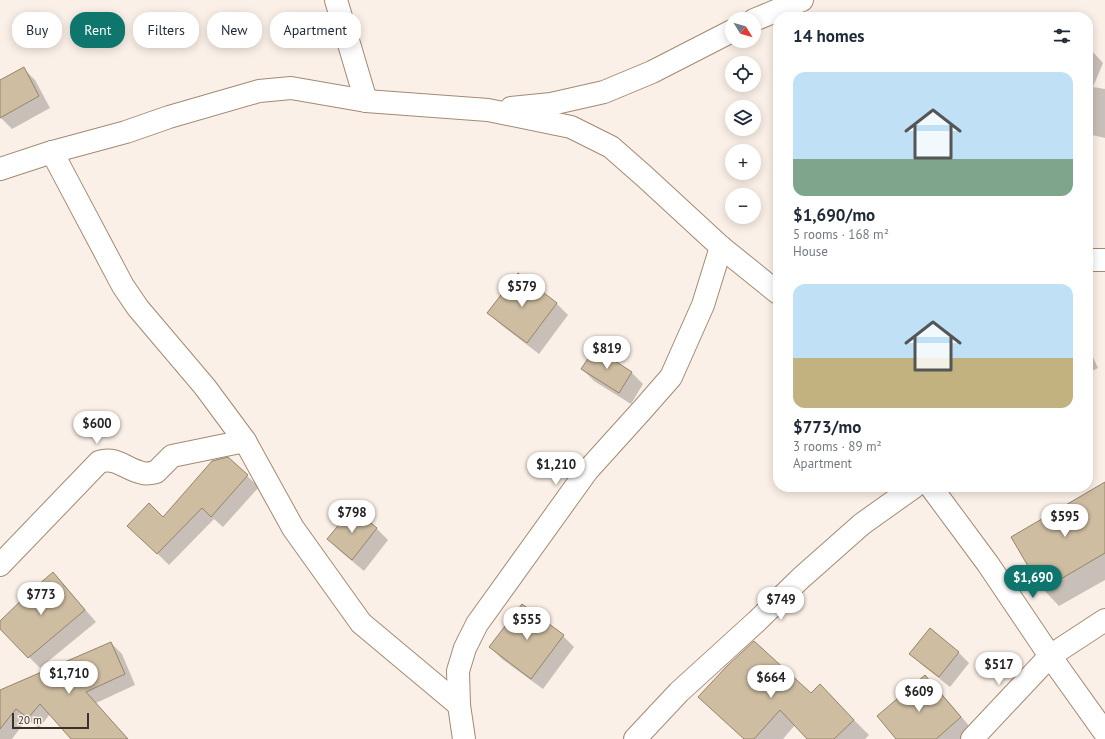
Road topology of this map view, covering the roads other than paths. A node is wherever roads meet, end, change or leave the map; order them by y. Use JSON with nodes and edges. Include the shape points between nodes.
{"nodes":[{"id":1,"x":336,"y":0,"type":"edge"},
{"id":2,"x":802,"y":0,"type":"edge"},
{"id":3,"x":773,"y":12,"type":"edge"},
{"id":4,"x":773,"y":12,"type":"edge"},
{"id":5,"x":761,"y":17,"type":"edge"},
{"id":6,"x":725,"y":34,"type":"edge"},
{"id":7,"x":366,"y":101,"type":"junction"},
{"id":8,"x":488,"y":110,"type":"junction"},
{"id":9,"x":52,"y":152,"type":"junction"},
{"id":10,"x":3,"y":162,"type":"edge"},
{"id":11,"x":721,"y":247,"type":"junction"},
{"id":12,"x":1093,"y":260,"type":"edge"},
{"id":13,"x":1105,"y":260,"type":"edge"},
{"id":14,"x":773,"y":289,"type":"edge"},
{"id":15,"x":245,"y":441,"type":"junction"},
{"id":16,"x":907,"y":492,"type":"edge"},
{"id":17,"x":935,"y":492,"type":"edge"},
{"id":18,"x":0,"y":565,"type":"edge"},
{"id":19,"x":1105,"y":620,"type":"edge"},
{"id":20,"x":1050,"y":656,"type":"junction"},
{"id":21,"x":459,"y":705,"type":"junction"},
{"id":22,"x":1105,"y":733,"type":"edge"},
{"id":23,"x":464,"y":739,"type":"edge"},
{"id":24,"x":635,"y":739,"type":"edge"},
{"id":25,"x":972,"y":739,"type":"edge"}],
"edges":[{"from":1,"to":7,"type":"street"},
{"from":2,"to":3,"type":"street"},
{"from":4,"to":5,"type":"street"},
{"from":6,"to":8,"type":"street","via":[[652,72],[604,92],[551,104]]},
{"from":7,"to":8,"type":"street"},
{"from":7,"to":9,"type":"street","via":[[291,88],[259,91]]},
{"from":8,"to":11,"type":"street","via":[[571,126],[611,147]]},
{"from":9,"to":10,"type":"street"},
{"from":9,"to":15,"type":"street","via":[[127,292],[205,387]]},
{"from":11,"to":14,"type":"street"},
{"from":11,"to":21,"type":"street","via":[[703,305],[671,377],[587,471],[477,624],[465,648],[458,671]]},
{"from":12,"to":13,"type":"street"},
{"from":15,"to":18,"type":"street","via":[[172,456],[156,472],[143,474],[113,461],[99,462]]},
{"from":15,"to":21,"type":"street","via":[[293,528],[362,623]]},
{"from":16,"to":24,"type":"street","via":[[862,524],[801,578],[680,692]]},
{"from":17,"to":20,"type":"street","via":[[988,564]]},
{"from":19,"to":20,"type":"street"},
{"from":20,"to":22,"type":"street"},
{"from":20,"to":25,"type":"street"},
{"from":21,"to":23,"type":"street"}]}
